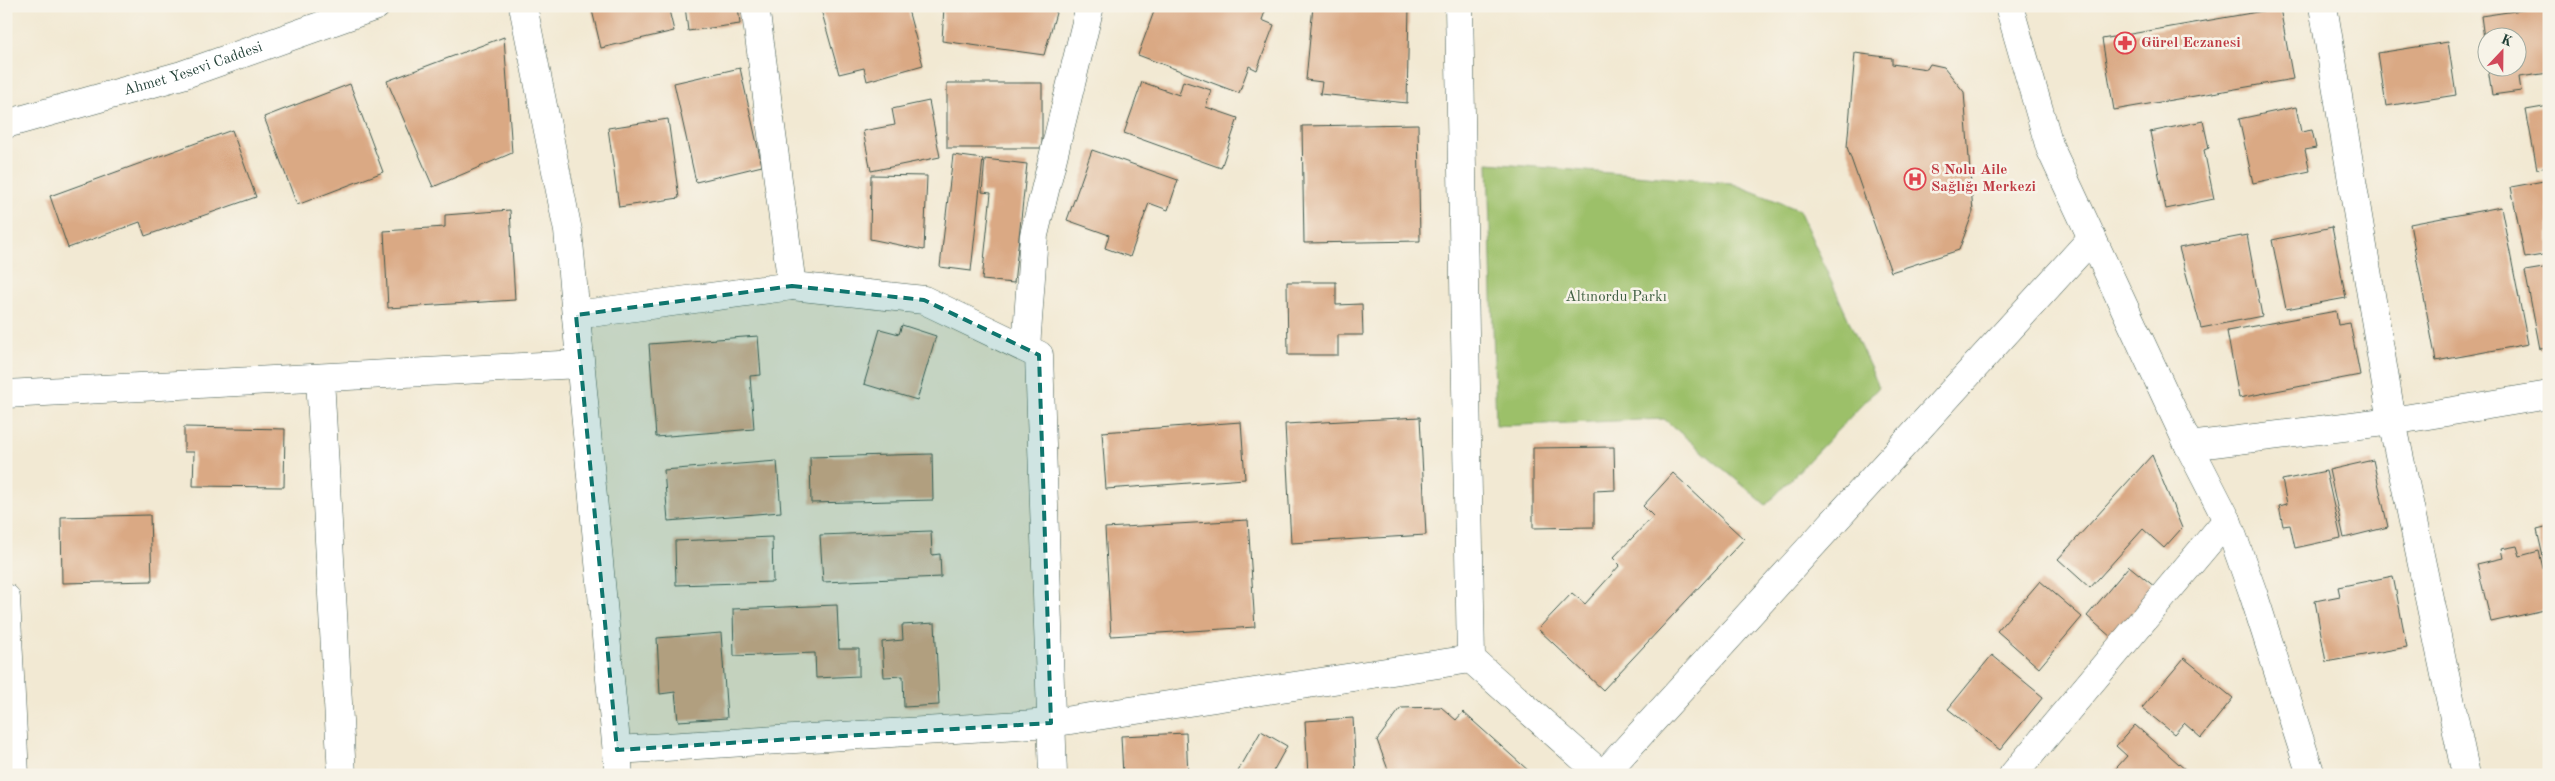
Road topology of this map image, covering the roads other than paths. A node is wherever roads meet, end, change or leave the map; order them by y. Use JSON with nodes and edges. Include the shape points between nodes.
{"nodes":[{"id":1,"x":376,"y":6,"type":"edge"},
{"id":2,"x":523,"y":6,"type":"edge"},
{"id":3,"x":755,"y":6,"type":"edge"},
{"id":4,"x":1090,"y":6,"type":"edge"},
{"id":5,"x":1459,"y":6,"type":"edge"},
{"id":6,"x":2009,"y":6,"type":"edge"},
{"id":7,"x":2323,"y":6,"type":"edge"},
{"id":8,"x":6,"y":124,"type":"edge"},
{"id":9,"x":2092,"y":238,"type":"junction"},
{"id":10,"x":792,"y":286,"type":"junction"},
{"id":11,"x":576,"y":315,"type":"junction"},
{"id":12,"x":1026,"y":348,"type":"junction"},
{"id":13,"x":580,"y":364,"type":"junction"},
{"id":14,"x":320,"y":378,"type":"junction"},
{"id":15,"x":6,"y":394,"type":"edge"},
{"id":16,"x":2549,"y":395,"type":"edge"},
{"id":17,"x":2392,"y":421,"type":"junction"},
{"id":18,"x":2189,"y":446,"type":"junction"},
{"id":19,"x":2227,"y":520,"type":"junction"},
{"id":20,"x":6,"y":598,"type":"edge"},
{"id":21,"x":1471,"y":659,"type":"junction"},
{"id":22,"x":1051,"y":723,"type":"junction"},
{"id":23,"x":618,"y":762,"type":"edge"},
{"id":24,"x":15,"y":775,"type":"edge"},
{"id":25,"x":342,"y":775,"type":"edge"},
{"id":26,"x":1053,"y":775,"type":"edge"},
{"id":27,"x":1602,"y":775,"type":"edge"},
{"id":28,"x":2013,"y":775,"type":"edge"},
{"id":29,"x":2311,"y":775,"type":"edge"},
{"id":30,"x":2466,"y":775,"type":"edge"}],
"edges":[{"from":1,"to":8,"type":"street","name":"Ahmet Yesevi Caddesi","via":[[182,75]]},
{"from":2,"to":11,"type":"street","via":[[568,231]]},
{"from":3,"to":10,"type":"street"},
{"from":4,"to":12,"type":"street","via":[[1034,235]]},
{"from":5,"to":21,"type":"street"},
{"from":6,"to":9,"type":"street","via":[[2050,148]]},
{"from":7,"to":17,"type":"street"},
{"from":9,"to":18,"type":"street"},
{"from":9,"to":27,"type":"street"},
{"from":10,"to":11,"type":"street"},
{"from":10,"to":12,"type":"street","via":[[924,300]]},
{"from":11,"to":13,"type":"street"},
{"from":12,"to":22,"type":"street","via":[[1039,355]]},
{"from":13,"to":14,"type":"street"},
{"from":13,"to":23,"type":"street"},
{"from":14,"to":15,"type":"street"},
{"from":14,"to":25,"type":"street"},
{"from":16,"to":17,"type":"street"},
{"from":17,"to":18,"type":"street"},
{"from":17,"to":30,"type":"street"},
{"from":18,"to":19,"type":"street"},
{"from":19,"to":28,"type":"street"},
{"from":19,"to":29,"type":"street"},
{"from":20,"to":24,"type":"street"},
{"from":21,"to":22,"type":"street"},
{"from":21,"to":27,"type":"street"},
{"from":22,"to":23,"type":"street"},
{"from":22,"to":26,"type":"street"}]}
